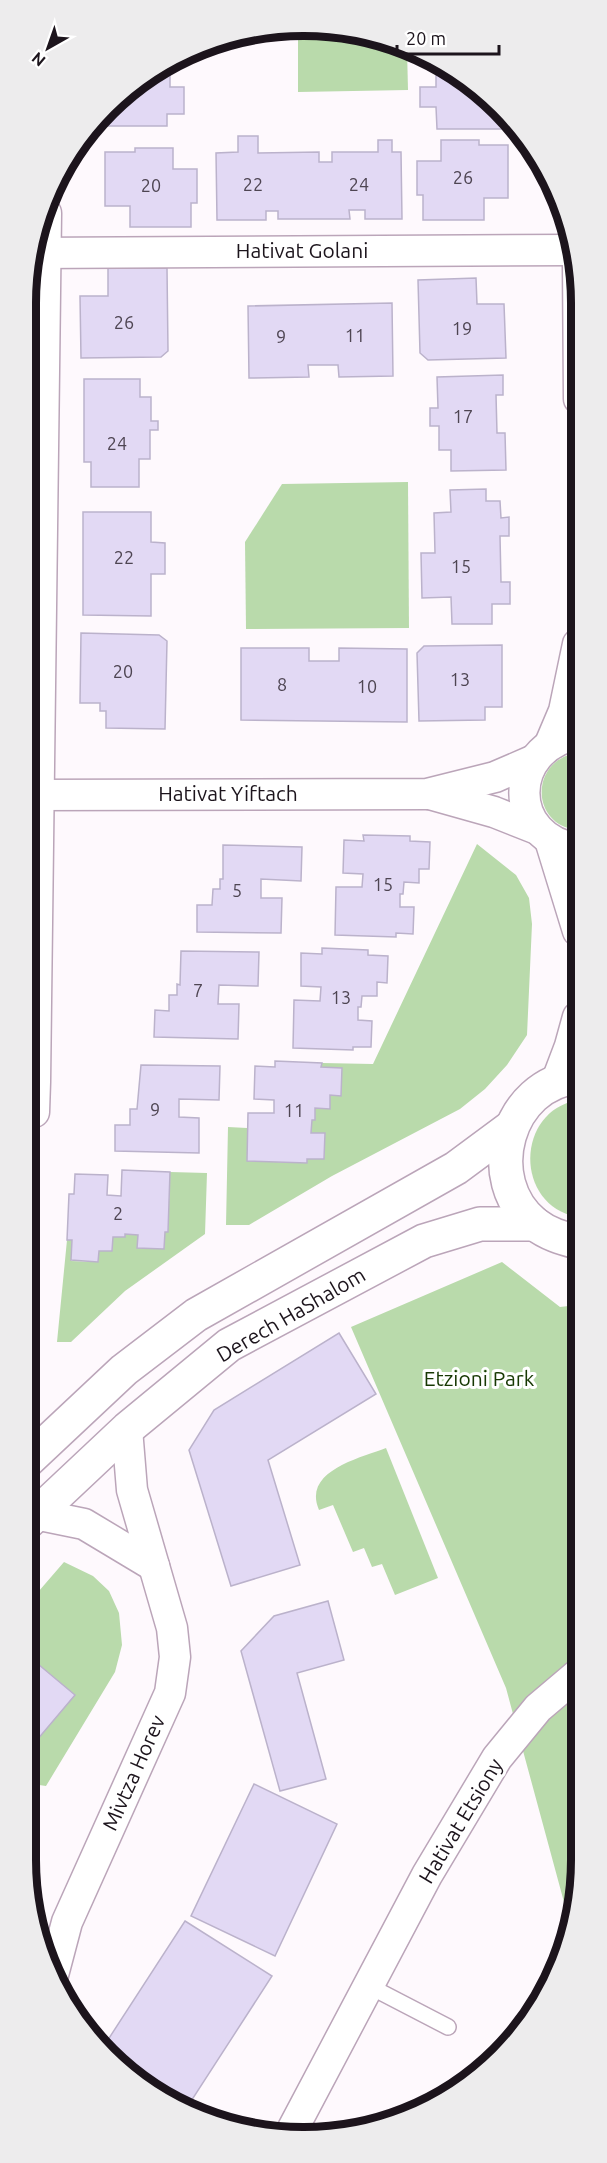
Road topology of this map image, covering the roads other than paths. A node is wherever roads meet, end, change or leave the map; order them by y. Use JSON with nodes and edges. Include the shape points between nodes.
{"nodes":[{"id":1,"x":566,"y":250,"type":"edge"},
{"id":2,"x":41,"y":253,"type":"edge"},
{"id":3,"x":38,"y":271,"type":"edge"},
{"id":4,"x":36,"y":524,"type":"edge"},
{"id":5,"x":571,"y":680,"type":"edge"},
{"id":6,"x":571,"y":735,"type":"edge"},
{"id":7,"x":541,"y":752,"type":"junction"},
{"id":8,"x":427,"y":794,"type":"junction"},
{"id":9,"x":36,"y":795,"type":"edge"},
{"id":10,"x":543,"y":834,"type":"junction"},
{"id":11,"x":571,"y":848,"type":"edge"},
{"id":12,"x":571,"y":912,"type":"edge"},
{"id":13,"x":571,"y":1042,"type":"edge"},
{"id":14,"x":567,"y":1080,"type":"edge"},
{"id":15,"x":510,"y":1128,"type":"junction"},
{"id":16,"x":535,"y":1224,"type":"junction"},
{"id":17,"x":571,"y":1240,"type":"edge"},
{"id":18,"x":128,"y":1429,"type":"junction"},
{"id":19,"x":36,"y":1453,"type":"edge"},
{"id":20,"x":36,"y":1513,"type":"edge"},
{"id":21,"x":36,"y":1519,"type":"edge"},
{"id":22,"x":154,"y":1566,"type":"junction"},
{"id":23,"x":571,"y":1680,"type":"edge"},
{"id":24,"x":56,"y":1961,"type":"edge"},
{"id":25,"x":368,"y":1985,"type":"junction"},
{"id":26,"x":448,"y":2027,"type":"dead end"},
{"id":27,"x":294,"y":2126,"type":"edge"}],
"edges":[{"from":1,"to":2,"type":"street","name":"Hativat Golani"},
{"from":3,"to":4,"type":"street"},
{"from":5,"to":7,"type":"street","via":[[564,711]]},
{"from":6,"to":7,"type":"street","name":"Hativat Yiftach"},
{"from":7,"to":8,"type":"street","name":"Hativat Yiftach","via":[[495,777]]},
{"from":7,"to":10,"type":"street","via":[[525,779],[524,798],[528,814]]},
{"from":8,"to":9,"type":"street","name":"Hativat Yiftach"},
{"from":8,"to":10,"type":"street","name":"Hativat Yiftach","via":[[494,812]]},
{"from":10,"to":11,"type":"street","name":"Hativat Yiftach"},
{"from":10,"to":12,"type":"street"},
{"from":13,"to":14,"type":"street"},
{"from":14,"to":15,"type":"street","via":[[543,1089],[523,1106]]},
{"from":15,"to":16,"type":"street","via":[[504,1154],[507,1180],[517,1204]]},
{"from":15,"to":19,"type":"street","via":[[456,1168],[196,1315],[124,1370]]},
{"from":16,"to":17,"type":"street"},
{"from":16,"to":18,"type":"street","name":"Derech HaShalom","via":[[480,1224],[424,1241],[229,1346]]},
{"from":18,"to":20,"type":"street","name":"Derech HaShalom"},
{"from":18,"to":22,"type":"street","name":"Mivtza Horev","via":[[132,1490]]},
{"from":21,"to":22,"type":"street","via":[[84,1524]]},
{"from":22,"to":24,"type":"street","name":"Mivtza Horev","via":[[172,1628],[175,1657],[170,1694],[67,1922]]},
{"from":23,"to":25,"type":"street","name":"Hativat Etsiony","via":[[538,1708],[497,1758],[427,1875]]},
{"from":25,"to":26,"type":"lane"},
{"from":25,"to":27,"type":"street","name":"Hativat Etsiony"}]}
